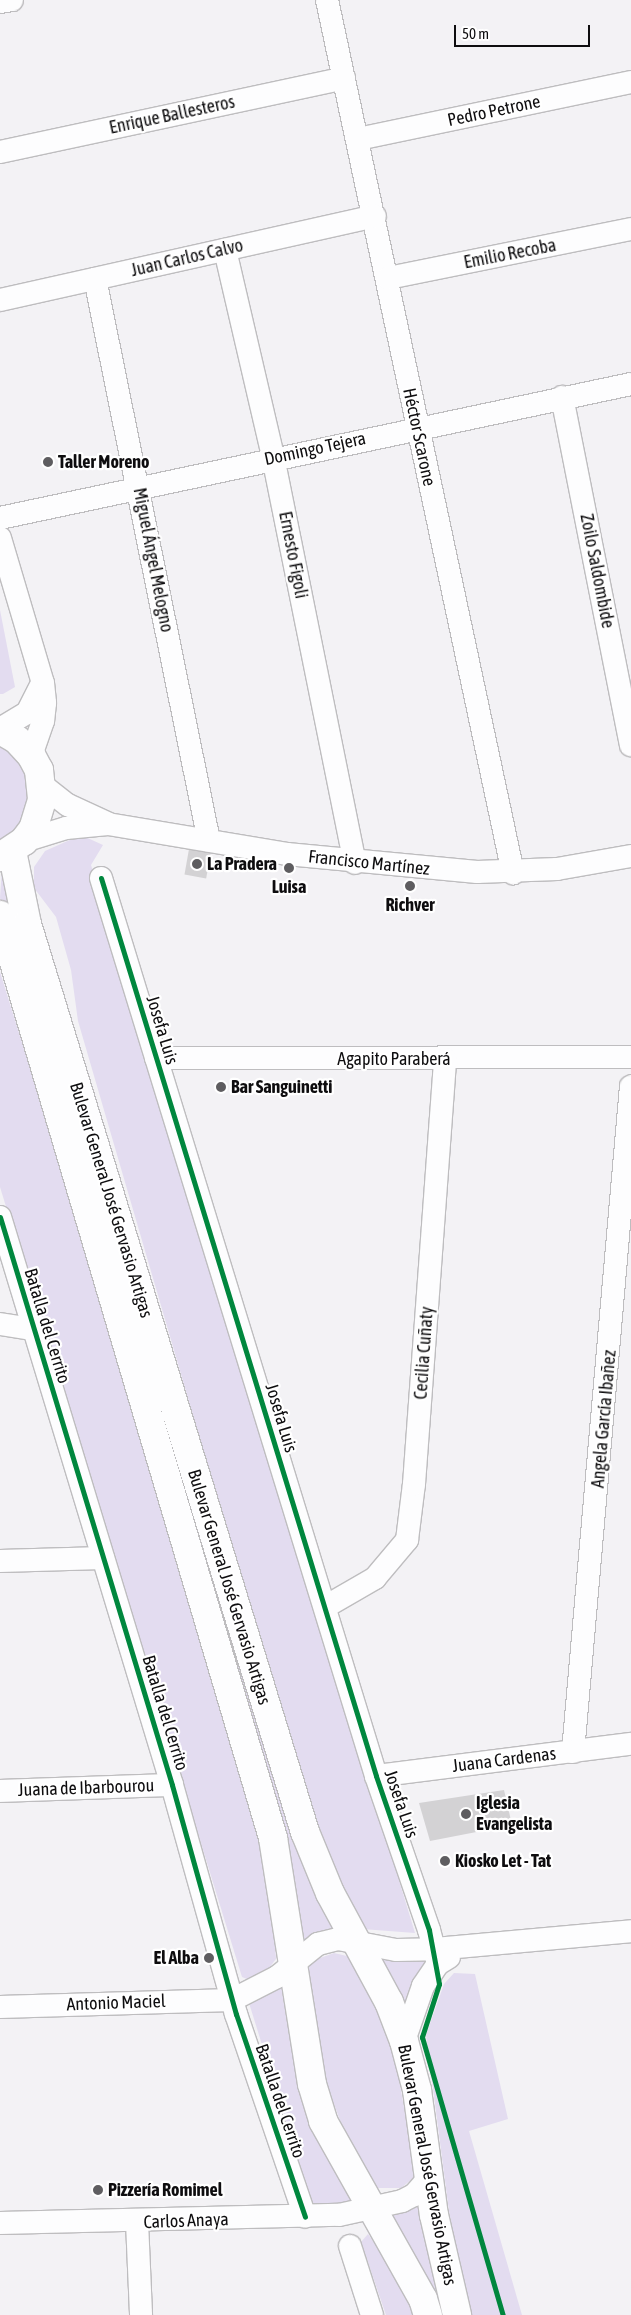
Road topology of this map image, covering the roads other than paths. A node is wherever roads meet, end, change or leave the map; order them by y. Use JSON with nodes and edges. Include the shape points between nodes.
{"nodes":[{"id":1,"x":12,"y":0,"type":"edge"},
{"id":2,"x":332,"y":1,"type":"edge"},
{"id":3,"x":0,"y":2,"type":"edge"},
{"id":4,"x":344,"y":78,"type":"junction"},
{"id":5,"x":631,"y":82,"type":"edge"},
{"id":6,"x":358,"y":139,"type":"junction"},
{"id":7,"x":0,"y":152,"type":"edge"},
{"id":8,"x":374,"y":216,"type":"junction"},
{"id":9,"x":631,"y":229,"type":"edge"},
{"id":10,"x":225,"y":250,"type":"junction"},
{"id":11,"x":388,"y":278,"type":"junction"},
{"id":12,"x":95,"y":279,"type":"junction"},
{"id":13,"x":0,"y":300,"type":"edge"},
{"id":14,"x":631,"y":384,"type":"edge"},
{"id":15,"x":562,"y":397,"type":"junction"},
{"id":16,"x":416,"y":427,"type":"junction"},
{"id":17,"x":273,"y":457,"type":"junction"},
{"id":18,"x":138,"y":487,"type":"junction"},
{"id":19,"x":0,"y":518,"type":"edge"},
{"id":20,"x":0,"y":538,"type":"edge"},
{"id":21,"x":43,"y":683,"type":"junction"},
{"id":22,"x":0,"y":730,"type":"edge"},
{"id":23,"x":631,"y":745,"type":"edge"},
{"id":24,"x":31,"y":755,"type":"junction"},
{"id":25,"x":42,"y":785,"type":"junction"},
{"id":26,"x":108,"y":824,"type":"junction"},
{"id":27,"x":209,"y":841,"type":"junction"},
{"id":28,"x":12,"y":849,"type":"edge"},
{"id":29,"x":631,"y":856,"type":"edge"},
{"id":30,"x":354,"y":862,"type":"junction"},
{"id":31,"x":513,"y":873,"type":"junction"},
{"id":32,"x":101,"y":878,"type":"dead end"},
{"id":33,"x":0,"y":915,"type":"edge"},
{"id":34,"x":631,"y":1056,"type":"edge"},
{"id":35,"x":156,"y":1058,"type":"junction"},
{"id":36,"x":445,"y":1059,"type":"junction"},
{"id":37,"x":631,"y":1087,"type":"edge"},
{"id":38,"x":0,"y":1217,"type":"edge"},
{"id":39,"x":0,"y":1324,"type":"edge"},
{"id":40,"x":34,"y":1330,"type":"junction"},
{"id":41,"x":103,"y":1558,"type":"junction"},
{"id":42,"x":0,"y":1561,"type":"edge"},
{"id":43,"x":324,"y":1607,"type":"junction"},
{"id":44,"x":631,"y":1744,"type":"edge"},
{"id":45,"x":573,"y":1752,"type":"junction"},
{"id":46,"x":376,"y":1776,"type":"junction"},
{"id":47,"x":172,"y":1785,"type":"junction"},
{"id":48,"x":0,"y":1790,"type":"edge"},
{"id":49,"x":631,"y":1931,"type":"edge"},
{"id":50,"x":355,"y":1940,"type":"junction"},
{"id":51,"x":436,"y":1957,"type":"junction"},
{"id":52,"x":292,"y":1966,"type":"junction"},
{"id":53,"x":232,"y":2000,"type":"junction"},
{"id":54,"x":0,"y":2007,"type":"edge"},
{"id":55,"x":404,"y":2041,"type":"junction"},
{"id":56,"x":428,"y":2179,"type":"junction"},
{"id":57,"x":372,"y":2209,"type":"junction"},
{"id":58,"x":304,"y":2217,"type":"junction"},
{"id":59,"x":137,"y":2222,"type":"junction"},
{"id":60,"x":0,"y":2223,"type":"edge"},
{"id":61,"x":350,"y":2246,"type":"dead end"},
{"id":62,"x":141,"y":2315,"type":"edge"},
{"id":63,"x":372,"y":2315,"type":"edge"},
{"id":64,"x":428,"y":2315,"type":"edge"},
{"id":65,"x":457,"y":2315,"type":"edge"}],
"edges":[{"from":1,"to":3,"type":"street"},
{"from":2,"to":4,"type":"street","name":"Héctor Scarone"},
{"from":4,"to":6,"type":"street","name":"Héctor Scarone"},
{"from":4,"to":7,"type":"street","name":"Enrique Ballesteros"},
{"from":5,"to":6,"type":"street","name":"Pedro Petrone"},
{"from":6,"to":8,"type":"street","name":"Héctor Scarone"},
{"from":8,"to":10,"type":"street","name":"Juan Carlos Calvo"},
{"from":8,"to":11,"type":"street","name":"Héctor Scarone"},
{"from":9,"to":11,"type":"street","name":"Emilio Recoba"},
{"from":10,"to":12,"type":"street","name":"Juan Carlos Calvo"},
{"from":10,"to":17,"type":"street","name":"Ernesto Figoli"},
{"from":11,"to":16,"type":"street","name":"Héctor Scarone"},
{"from":12,"to":13,"type":"street","name":"Juan Carlos Calvo"},
{"from":12,"to":18,"type":"street","name":"Miguel Ángel Melogno"},
{"from":14,"to":15,"type":"street","name":"Domingo Tejera"},
{"from":15,"to":16,"type":"street","name":"Domingo Tejera"},
{"from":15,"to":23,"type":"street","name":"Zoilo Saldombide"},
{"from":16,"to":17,"type":"street","name":"Domingo Tejera"},
{"from":16,"to":31,"type":"street","name":"Héctor Scarone"},
{"from":17,"to":18,"type":"street","name":"Domingo Tejera"},
{"from":17,"to":30,"type":"street","name":"Ernesto Figoli"},
{"from":18,"to":19,"type":"street","name":"Domingo Tejera"},
{"from":18,"to":27,"type":"street","name":"Miguel Ángel Melogno"},
{"from":20,"to":21,"type":"street"},
{"from":21,"to":22,"type":"street","via":[[27,713]]},
{"from":21,"to":24,"type":"street","via":[[46,703]]},
{"from":22,"to":24,"type":"main road","via":[[17,740]]},
{"from":24,"to":25,"type":"main road"},
{"from":25,"to":26,"type":"street","name":"Francisco Martínez","via":[[68,804]]},
{"from":25,"to":28,"type":"main road","via":[[39,815]]},
{"from":26,"to":27,"type":"street","name":"Francisco Martínez"},
{"from":26,"to":28,"type":"street","name":"Francisco Martínez","via":[[66,828]]},
{"from":27,"to":30,"type":"street","name":"Francisco Martínez"},
{"from":28,"to":50,"type":"main road","name":"Bulevar General José Gervasio Artigas","via":[[27,924],[304,1832],[330,1893]]},
{"from":29,"to":31,"type":"street","name":"Francisco Martínez"},
{"from":30,"to":31,"type":"street","name":"Francisco Martínez"},
{"from":32,"to":35,"type":"street","name":"Josefa Luis"},
{"from":33,"to":52,"type":"main road","name":"Bulevar General José Gervasio Artigas","via":[[260,1791],[273,1838]]},
{"from":34,"to":36,"type":"street","name":"Agapito Paraberá"},
{"from":35,"to":36,"type":"street","name":"Agapito Paraberá"},
{"from":35,"to":43,"type":"street","name":"Josefa Luis"},
{"from":36,"to":43,"type":"street","name":"Cecilia Cuñaty","via":[[414,1484],[407,1540],[375,1578]]},
{"from":37,"to":45,"type":"street","name":"Angela García Ibañez"},
{"from":38,"to":40,"type":"street","name":"Batalla del Cerrito"},
{"from":39,"to":40,"type":"street"},
{"from":40,"to":41,"type":"street","name":"Batalla del Cerrito"},
{"from":41,"to":42,"type":"street"},
{"from":41,"to":47,"type":"street","name":"Batalla del Cerrito"},
{"from":43,"to":46,"type":"street","name":"Josefa Luis"},
{"from":44,"to":45,"type":"street","name":"Juana Cardenas"},
{"from":45,"to":46,"type":"street","name":"Juana Cardenas"},
{"from":46,"to":51,"type":"street","name":"Josefa Luis"},
{"from":47,"to":48,"type":"street","name":"Juana de Ibarbourou"},
{"from":47,"to":53,"type":"street","name":"Batalla del Cerrito"},
{"from":49,"to":51,"type":"street","via":[[468,1948]]},
{"from":50,"to":51,"type":"street"},
{"from":50,"to":52,"type":"street","via":[[338,1939],[318,1944]]},
{"from":50,"to":55,"type":"main road","name":"Bulevar General José Gervasio Artigas","via":[[389,2002]]},
{"from":51,"to":55,"type":"street"},
{"from":52,"to":53,"type":"street","via":[[255,1990]]},
{"from":52,"to":57,"type":"main road","name":"Bulevar General José Gervasio Artigas","via":[[312,2084],[323,2121]]},
{"from":53,"to":54,"type":"street","name":"Antonio Maciel"},
{"from":53,"to":58,"type":"street","name":"Batalla del Cerrito"},
{"from":55,"to":56,"type":"main road","name":"Bulevar General José Gervasio Artigas","via":[[417,2090]]},
{"from":56,"to":57,"type":"street","name":"Carlos Anaya","via":[[414,2195]]},
{"from":56,"to":65,"type":"main road","name":"Bulevar General José Gervasio Artigas"},
{"from":57,"to":58,"type":"street","name":"Carlos Anaya"},
{"from":57,"to":64,"type":"main road","name":"Bulevar General José Gervasio Artigas","via":[[423,2299]]},
{"from":58,"to":59,"type":"street","name":"Carlos Anaya"},
{"from":59,"to":60,"type":"street","name":"Carlos Anaya"},
{"from":59,"to":62,"type":"street"},
{"from":61,"to":63,"type":"street"}]}
